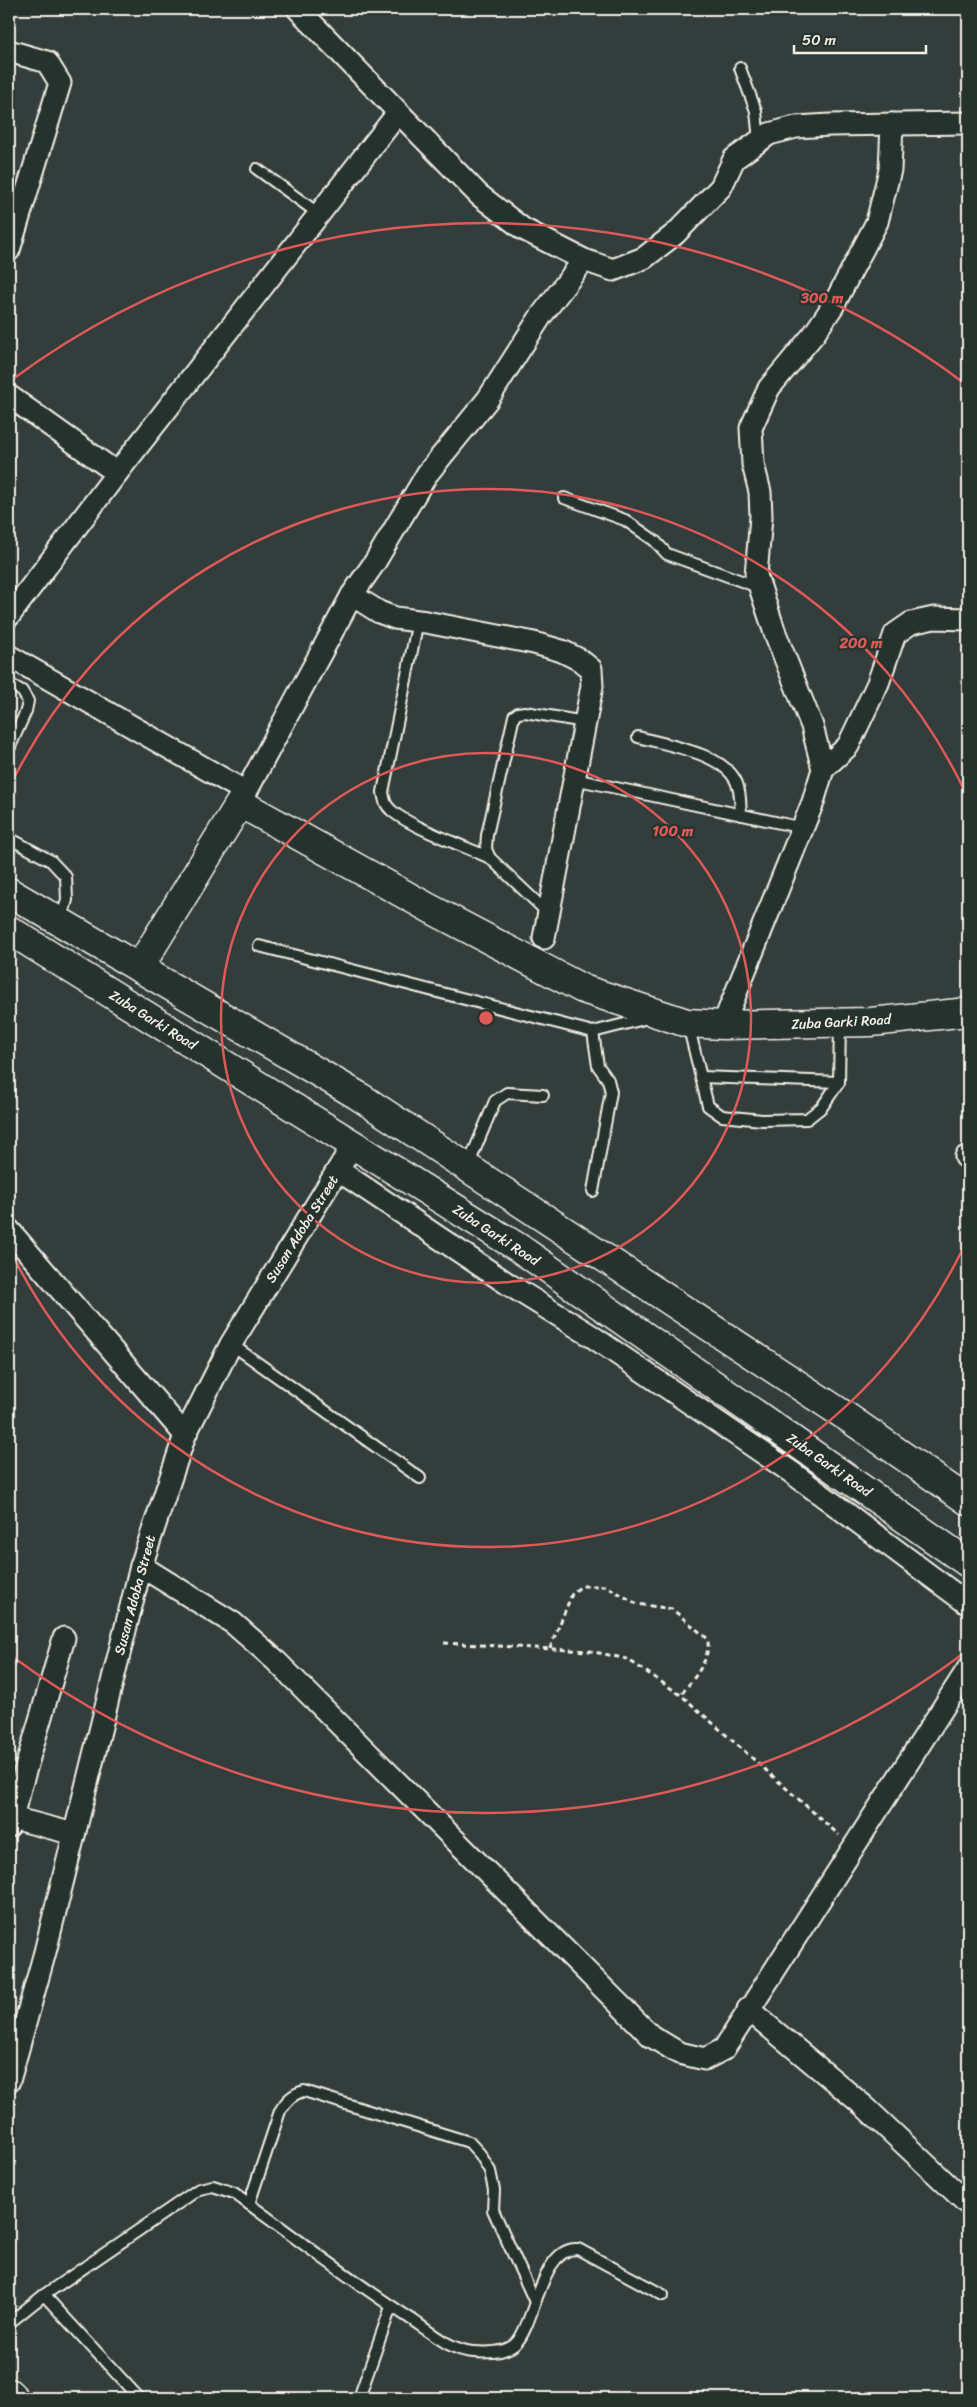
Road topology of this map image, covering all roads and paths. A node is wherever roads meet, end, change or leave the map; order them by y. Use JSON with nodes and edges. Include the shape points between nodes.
{"nodes":[{"id":1,"x":298,"y":9,"type":"edge"},
{"id":2,"x":9,"y":51,"type":"edge"},
{"id":3,"x":740,"y":68,"type":"dead end"},
{"id":4,"x":398,"y":113,"type":"junction"},
{"id":5,"x":968,"y":123,"type":"edge"},
{"id":6,"x":892,"y":124,"type":"junction"},
{"id":7,"x":759,"y":141,"type":"junction"},
{"id":8,"x":257,"y":169,"type":"dead end"},
{"id":9,"x":319,"y":214,"type":"junction"},
{"id":10,"x":11,"y":237,"type":"edge"},
{"id":11,"x":584,"y":260,"type":"junction"},
{"id":12,"x":9,"y":396,"type":"edge"},
{"id":13,"x":117,"y":473,"type":"junction"},
{"id":14,"x":564,"y":498,"type":"dead end"},
{"id":15,"x":759,"y":587,"type":"junction"},
{"id":16,"x":352,"y":595,"type":"junction"},
{"id":17,"x":9,"y":616,"type":"edge"},
{"id":18,"x":968,"y":619,"type":"edge"},
{"id":19,"x":418,"y":621,"type":"junction"},
{"id":20,"x":9,"y":656,"type":"edge"},
{"id":21,"x":9,"y":684,"type":"edge"},
{"id":22,"x":585,"y":722,"type":"junction"},
{"id":23,"x":638,"y":737,"type":"dead end"},
{"id":24,"x":9,"y":750,"type":"edge"},
{"id":25,"x":823,"y":769,"type":"junction"},
{"id":26,"x":574,"y":778,"type":"junction"},
{"id":27,"x":243,"y":797,"type":"junction"},
{"id":28,"x":741,"y":815,"type":"junction"},
{"id":29,"x":802,"y":828,"type":"junction"},
{"id":30,"x":9,"y":838,"type":"edge"},
{"id":31,"x":490,"y":858,"type":"junction"},
{"id":32,"x":9,"y":892,"type":"edge"},
{"id":33,"x":548,"y":913,"type":"junction"},
{"id":34,"x":61,"y":922,"type":"junction"},
{"id":35,"x":9,"y":930,"type":"edge"},
{"id":36,"x":544,"y":938,"type":"dead end"},
{"id":37,"x":259,"y":946,"type":"dead end"},
{"id":38,"x":139,"y":968,"type":"junction"},
{"id":39,"x":968,"y":1012,"type":"edge"},
{"id":40,"x":662,"y":1014,"type":"junction"},
{"id":41,"x":688,"y":1023,"type":"junction"},
{"id":42,"x":840,"y":1023,"type":"junction"},
{"id":43,"x":723,"y":1025,"type":"junction"},
{"id":44,"x":593,"y":1032,"type":"junction"},
{"id":45,"x":701,"y":1078,"type":"junction"},
{"id":46,"x":839,"y":1082,"type":"junction"},
{"id":47,"x":543,"y":1094,"type":"dead end"},
{"id":48,"x":354,"y":1146,"type":"junction"},
{"id":49,"x":467,"y":1167,"type":"junction"},
{"id":50,"x":338,"y":1170,"type":"junction"},
{"id":51,"x":594,"y":1191,"type":"dead end"},
{"id":52,"x":9,"y":1230,"type":"edge"},
{"id":53,"x":231,"y":1344,"type":"junction"},
{"id":54,"x":185,"y":1435,"type":"junction"},
{"id":55,"x":420,"y":1478,"type":"dead end"},
{"id":56,"x":968,"y":1501,"type":"edge"},
{"id":57,"x":968,"y":1563,"type":"edge"},
{"id":58,"x":141,"y":1566,"type":"junction"},
{"id":59,"x":968,"y":1604,"type":"edge"},
{"id":60,"x":64,"y":1638,"type":"dead end"},
{"id":61,"x":444,"y":1643,"type":"dead end"},
{"id":62,"x":550,"y":1648,"type":"junction"},
{"id":63,"x":968,"y":1669,"type":"edge"},
{"id":64,"x":681,"y":1694,"type":"junction"},
{"id":65,"x":10,"y":1820,"type":"edge"},
{"id":66,"x":74,"y":1834,"type":"junction"},
{"id":67,"x":852,"y":1847,"type":"junction"},
{"id":68,"x":748,"y":2009,"type":"junction"},
{"id":69,"x":9,"y":2081,"type":"edge"},
{"id":70,"x":249,"y":2204,"type":"junction"},
{"id":71,"x":968,"y":2204,"type":"edge"},
{"id":72,"x":44,"y":2295,"type":"junction"},
{"id":73,"x":663,"y":2295,"type":"dead end"},
{"id":74,"x":535,"y":2302,"type":"junction"},
{"id":75,"x":391,"y":2307,"type":"junction"},
{"id":76,"x":9,"y":2323,"type":"edge"},
{"id":77,"x":9,"y":2393,"type":"edge"},
{"id":78,"x":14,"y":2398,"type":"edge"},
{"id":79,"x":139,"y":2398,"type":"edge"},
{"id":80,"x":359,"y":2398,"type":"edge"}],
"edges":[{"from":1,"to":4,"type":"street"},
{"from":2,"to":10,"type":"street","via":[[47,62],[60,83]]},
{"from":3,"to":7,"type":"lane","via":[[756,112]]},
{"from":4,"to":9,"type":"street"},
{"from":4,"to":11,"type":"street","via":[[479,195],[523,230]]},
{"from":5,"to":6,"type":"street"},
{"from":6,"to":7,"type":"street","via":[[796,127],[769,134]]},
{"from":6,"to":15,"type":"street","via":[[890,170],[877,222],[833,306],[769,388],[751,428],[753,464],[760,492],[756,575]]},
{"from":7,"to":11,"type":"street","via":[[734,159],[721,187],[674,234],[644,258],[613,270]]},
{"from":8,"to":9,"type":"lane"},
{"from":9,"to":13,"type":"street"},
{"from":11,"to":16,"type":"street","via":[[541,316],[488,399],[427,474],[376,562]]},
{"from":12,"to":13,"type":"street"},
{"from":13,"to":17,"type":"street"},
{"from":14,"to":15,"type":"lane","via":[[625,520],[655,541],[667,554]]},
{"from":15,"to":25,"type":"street","via":[[812,726]]},
{"from":16,"to":19,"type":"street","via":[[379,612]]},
{"from":16,"to":27,"type":"street"},
{"from":18,"to":25,"type":"street","via":[[934,618],[911,623],[896,634],[878,683],[848,746]]},
{"from":19,"to":22,"type":"street","via":[[534,643],[580,660],[591,669],[592,686]]},
{"from":19,"to":31,"type":"lane","via":[[382,792],[385,803],[392,811],[424,828]]},
{"from":20,"to":27,"type":"street"},
{"from":21,"to":24,"type":"lane","via":[[22,691],[28,701]]},
{"from":22,"to":26,"type":"street"},
{"from":22,"to":31,"type":"lane","via":[[525,712],[514,716],[487,835],[486,849]]},
{"from":23,"to":28,"type":"lane","via":[[718,762],[732,774],[738,787]]},
{"from":25,"to":29,"type":"street"},
{"from":26,"to":28,"type":"lane"},
{"from":26,"to":33,"type":"street"},
{"from":27,"to":38,"type":"main road"},
{"from":27,"to":40,"type":"main road","name":"Zuba Garki Road","via":[[429,908],[584,989]]},
{"from":28,"to":29,"type":"lane"},
{"from":29,"to":43,"type":"street"},
{"from":30,"to":34,"type":"lane","via":[[51,861],[66,877],[67,900]]},
{"from":31,"to":33,"type":"lane"},
{"from":32,"to":34,"type":"main road"},
{"from":33,"to":36,"type":"street"},
{"from":34,"to":38,"type":"main road"},
{"from":35,"to":48,"type":"main road","name":"Zuba Garki Road"},
{"from":37,"to":44,"type":"lane"},
{"from":38,"to":49,"type":"main road","via":[[357,1094]]},
{"from":39,"to":42,"type":"main road","name":"Zuba Garki Road"},
{"from":40,"to":41,"type":"main road","name":"Zuba Garki Road"},
{"from":40,"to":44,"type":"lane"},
{"from":41,"to":43,"type":"main road","name":"Zuba Garki Road"},
{"from":41,"to":45,"type":"lane"},
{"from":42,"to":43,"type":"main road","name":"Zuba Garki Road"},
{"from":42,"to":46,"type":"lane"},
{"from":44,"to":51,"type":"lane","via":[[598,1066],[608,1080],[611,1092]]},
{"from":45,"to":46,"type":"lane"},
{"from":45,"to":46,"type":"lane","via":[[708,1106],[722,1116],[762,1120],[807,1119],[822,1107]]},
{"from":47,"to":49,"type":"lane","via":[[507,1093],[495,1102]]},
{"from":48,"to":50,"type":"street","name":"Susan Adoba Street"},
{"from":48,"to":57,"type":"main road","name":"Zuba Garki Road","via":[[519,1248]]},
{"from":49,"to":56,"type":"main road","via":[[847,1417]]},
{"from":50,"to":53,"type":"street","name":"Susan Adoba Street"},
{"from":50,"to":59,"type":"street","via":[[791,1472]]},
{"from":52,"to":54,"type":"street"},
{"from":53,"to":54,"type":"street","name":"Susan Adoba Street"},
{"from":53,"to":55,"type":"lane"},
{"from":54,"to":58,"type":"street","name":"Susan Adoba Street"},
{"from":58,"to":66,"type":"street","name":"Susan Adoba Street"},
{"from":58,"to":68,"type":"street","via":[[233,1623],[274,1659],[651,2036],[680,2053],[705,2059],[724,2049]]},
{"from":60,"to":65,"type":"street"},
{"from":61,"to":62,"type":"path"},
{"from":62,"to":64,"type":"path","via":[[590,1651],[627,1659]]},
{"from":62,"to":64,"type":"path","via":[[572,1594],[581,1586],[606,1586],[638,1604],[672,1609],[708,1639],[706,1660]]},
{"from":63,"to":67,"type":"street"},
{"from":64,"to":67,"type":"path"},
{"from":65,"to":66,"type":"street"},
{"from":66,"to":69,"type":"street","name":"Susan Adoba Street"},
{"from":67,"to":68,"type":"street"},
{"from":68,"to":71,"type":"street","via":[[864,2106]]},
{"from":70,"to":72,"type":"lane","via":[[234,2193],[213,2186],[199,2189]]},
{"from":70,"to":74,"type":"lane","via":[[280,2112],[297,2093],[304,2092],[469,2142],[490,2171],[494,2190],[493,2210]]},
{"from":70,"to":75,"type":"lane"},
{"from":72,"to":76,"type":"lane"},
{"from":72,"to":79,"type":"lane"},
{"from":73,"to":74,"type":"lane","via":[[578,2249],[571,2249],[557,2256]]},
{"from":74,"to":75,"type":"lane","via":[[517,2343],[499,2351],[472,2352],[446,2342]]},
{"from":75,"to":80,"type":"lane"},
{"from":77,"to":78,"type":"main road"}]}
